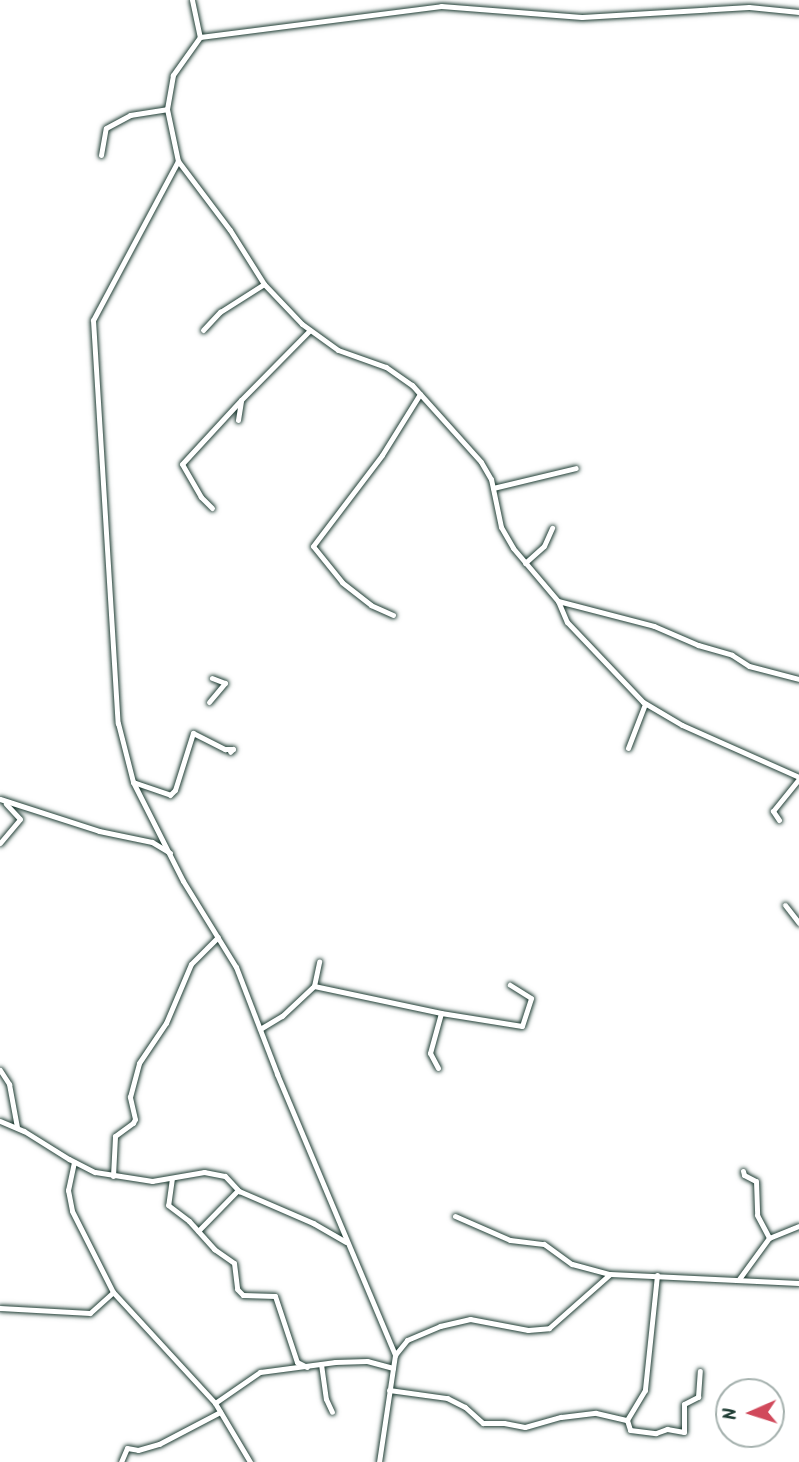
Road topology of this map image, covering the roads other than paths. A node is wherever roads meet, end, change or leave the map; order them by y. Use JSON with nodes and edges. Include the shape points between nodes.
{"nodes":[{"id":1,"x":192,"y":0,"type":"edge"},
{"id":2,"x":799,"y":12,"type":"edge"},
{"id":3,"x":200,"y":37,"type":"junction"},
{"id":4,"x":167,"y":109,"type":"junction"},
{"id":5,"x":101,"y":155,"type":"dead end"},
{"id":6,"x":178,"y":161,"type":"junction"},
{"id":7,"x":264,"y":284,"type":"junction"},
{"id":8,"x":203,"y":330,"type":"dead end"},
{"id":9,"x":310,"y":330,"type":"junction"},
{"id":10,"x":420,"y":394,"type":"junction"},
{"id":11,"x":241,"y":400,"type":"junction"},
{"id":12,"x":238,"y":420,"type":"dead end"},
{"id":13,"x":576,"y":468,"type":"dead end"},
{"id":14,"x":493,"y":488,"type":"junction"},
{"id":15,"x":212,"y":508,"type":"dead end"},
{"id":16,"x":552,"y":527,"type":"dead end"},
{"id":17,"x":525,"y":563,"type":"junction"},
{"id":18,"x":558,"y":601,"type":"junction"},
{"id":19,"x":393,"y":615,"type":"dead end"},
{"id":20,"x":212,"y":678,"type":"dead end"},
{"id":21,"x":799,"y":679,"type":"edge"},
{"id":22,"x":209,"y":702,"type":"dead end"},
{"id":23,"x":645,"y":704,"type":"junction"},
{"id":24,"x":628,"y":748,"type":"dead end"},
{"id":25,"x":230,"y":752,"type":"dead end"},
{"id":26,"x":799,"y":778,"type":"edge"},
{"id":27,"x":133,"y":782,"type":"junction"},
{"id":28,"x":0,"y":800,"type":"edge"},
{"id":29,"x":779,"y":820,"type":"dead end"},
{"id":30,"x":0,"y":843,"type":"edge"},
{"id":31,"x":172,"y":855,"type":"junction"},
{"id":32,"x":785,"y":905,"type":"dead end"},
{"id":33,"x":799,"y":923,"type":"edge"},
{"id":34,"x":218,"y":937,"type":"junction"},
{"id":35,"x":318,"y":962,"type":"dead end"},
{"id":36,"x":510,"y":985,"type":"dead end"},
{"id":37,"x":314,"y":986,"type":"junction"},
{"id":38,"x":441,"y":1013,"type":"junction"},
{"id":39,"x":260,"y":1029,"type":"junction"},
{"id":40,"x":438,"y":1068,"type":"dead end"},
{"id":41,"x":0,"y":1070,"type":"edge"},
{"id":42,"x":0,"y":1121,"type":"edge"},
{"id":43,"x":17,"y":1127,"type":"junction"},
{"id":44,"x":74,"y":1162,"type":"junction"},
{"id":45,"x":743,"y":1171,"type":"dead end"},
{"id":46,"x":113,"y":1175,"type":"junction"},
{"id":47,"x":172,"y":1178,"type":"junction"},
{"id":48,"x":239,"y":1191,"type":"junction"},
{"id":49,"x":454,"y":1216,"type":"dead end"},
{"id":50,"x":799,"y":1226,"type":"edge"},
{"id":51,"x":198,"y":1231,"type":"junction"},
{"id":52,"x":769,"y":1238,"type":"junction"},
{"id":53,"x":346,"y":1241,"type":"junction"},
{"id":54,"x":610,"y":1274,"type":"junction"},
{"id":55,"x":657,"y":1275,"type":"junction"},
{"id":56,"x":739,"y":1279,"type":"junction"},
{"id":57,"x":799,"y":1283,"type":"edge"},
{"id":58,"x":113,"y":1292,"type":"junction"},
{"id":59,"x":0,"y":1308,"type":"edge"},
{"id":60,"x":395,"y":1355,"type":"junction"},
{"id":61,"x":321,"y":1364,"type":"junction"},
{"id":62,"x":307,"y":1367,"type":"junction"},
{"id":63,"x":393,"y":1368,"type":"junction"},
{"id":64,"x":700,"y":1371,"type":"dead end"},
{"id":65,"x":389,"y":1390,"type":"junction"},
{"id":66,"x":215,"y":1404,"type":"junction"},
{"id":67,"x":220,"y":1412,"type":"junction"},
{"id":68,"x":332,"y":1412,"type":"dead end"},
{"id":69,"x":627,"y":1420,"type":"junction"},
{"id":70,"x":121,"y":1462,"type":"edge"},
{"id":71,"x":250,"y":1462,"type":"edge"},
{"id":72,"x":379,"y":1462,"type":"edge"}],
"edges":[{"from":1,"to":3,"type":"street"},
{"from":2,"to":3,"type":"street","via":[[749,7],[582,17],[441,6]]},
{"from":3,"to":4,"type":"street","via":[[173,75]]},
{"from":4,"to":5,"type":"street","via":[[130,114],[106,128]]},
{"from":4,"to":6,"type":"street"},
{"from":6,"to":7,"type":"street"},
{"from":6,"to":27,"type":"street","via":[[93,320],[118,723]]},
{"from":7,"to":8,"type":"street","via":[[220,312]]},
{"from":7,"to":9,"type":"street"},
{"from":9,"to":10,"type":"street","via":[[338,350],[386,367]]},
{"from":9,"to":11,"type":"street"},
{"from":10,"to":14,"type":"street","via":[[481,462]]},
{"from":10,"to":19,"type":"street","via":[[382,456],[313,546],[342,582],[371,605]]},
{"from":11,"to":12,"type":"street"},
{"from":11,"to":15,"type":"street","via":[[182,464]]},
{"from":13,"to":14,"type":"street"},
{"from":14,"to":17,"type":"street","via":[[501,527]]},
{"from":16,"to":17,"type":"street","via":[[544,546]]},
{"from":17,"to":18,"type":"street"},
{"from":18,"to":21,"type":"street","via":[[654,626],[732,655],[749,666]]},
{"from":18,"to":23,"type":"street","via":[[567,622]]},
{"from":20,"to":22,"type":"street","via":[[225,683]]},
{"from":23,"to":24,"type":"street"},
{"from":23,"to":26,"type":"street"},
{"from":25,"to":27,"type":"street","via":[[233,748],[225,749],[193,733],[170,795]]},
{"from":26,"to":29,"type":"street","via":[[773,811]]},
{"from":27,"to":31,"type":"street"},
{"from":28,"to":30,"type":"street","via":[[20,819]]},
{"from":28,"to":31,"type":"street","via":[[99,831],[152,842]]},
{"from":31,"to":34,"type":"street"},
{"from":32,"to":33,"type":"street"},
{"from":34,"to":39,"type":"street","via":[[236,967]]},
{"from":34,"to":46,"type":"street","via":[[191,964],[166,1023],[139,1063],[131,1097],[135,1119],[115,1136]]},
{"from":35,"to":37,"type":"street"},
{"from":36,"to":38,"type":"street","via":[[531,998],[523,1026]]},
{"from":37,"to":38,"type":"street"},
{"from":37,"to":39,"type":"street","via":[[282,1016]]},
{"from":38,"to":40,"type":"street","via":[[430,1053]]},
{"from":39,"to":53,"type":"street"},
{"from":41,"to":43,"type":"street","via":[[9,1084]]},
{"from":42,"to":43,"type":"street"},
{"from":43,"to":44,"type":"street"},
{"from":44,"to":46,"type":"street"},
{"from":44,"to":58,"type":"street","via":[[68,1190],[72,1211]]},
{"from":45,"to":52,"type":"street","via":[[756,1181],[757,1215]]},
{"from":46,"to":47,"type":"street","via":[[152,1181]]},
{"from":47,"to":48,"type":"street","via":[[215,1173],[225,1176]]},
{"from":47,"to":51,"type":"street","via":[[168,1205]]},
{"from":48,"to":51,"type":"street"},
{"from":48,"to":53,"type":"street"},
{"from":49,"to":54,"type":"street","via":[[510,1240],[544,1244],[572,1264]]},
{"from":50,"to":52,"type":"street"},
{"from":51,"to":62,"type":"street","via":[[214,1250],[234,1263],[237,1289],[243,1294],[275,1296],[297,1362]]},
{"from":52,"to":56,"type":"street"},
{"from":53,"to":60,"type":"street"},
{"from":54,"to":55,"type":"street"},
{"from":54,"to":60,"type":"street","via":[[549,1328],[528,1330],[470,1319],[440,1325],[407,1340]]},
{"from":55,"to":56,"type":"street"},
{"from":55,"to":69,"type":"street","via":[[645,1390]]},
{"from":56,"to":57,"type":"street"},
{"from":58,"to":59,"type":"street","via":[[90,1313]]},
{"from":58,"to":66,"type":"street"},
{"from":60,"to":63,"type":"street"},
{"from":61,"to":62,"type":"street"},
{"from":61,"to":63,"type":"street","via":[[367,1362]]},
{"from":61,"to":68,"type":"street"},
{"from":62,"to":66,"type":"street","via":[[260,1372]]},
{"from":63,"to":65,"type":"street"},
{"from":64,"to":69,"type":"street","via":[[698,1397],[684,1404],[684,1432],[640,1433],[630,1430]]},
{"from":65,"to":69,"type":"street","via":[[447,1398],[483,1423],[525,1427],[596,1413]]},
{"from":65,"to":72,"type":"street"},
{"from":66,"to":67,"type":"street"},
{"from":67,"to":70,"type":"street","via":[[159,1444],[127,1448]]},
{"from":67,"to":71,"type":"street"}]}
